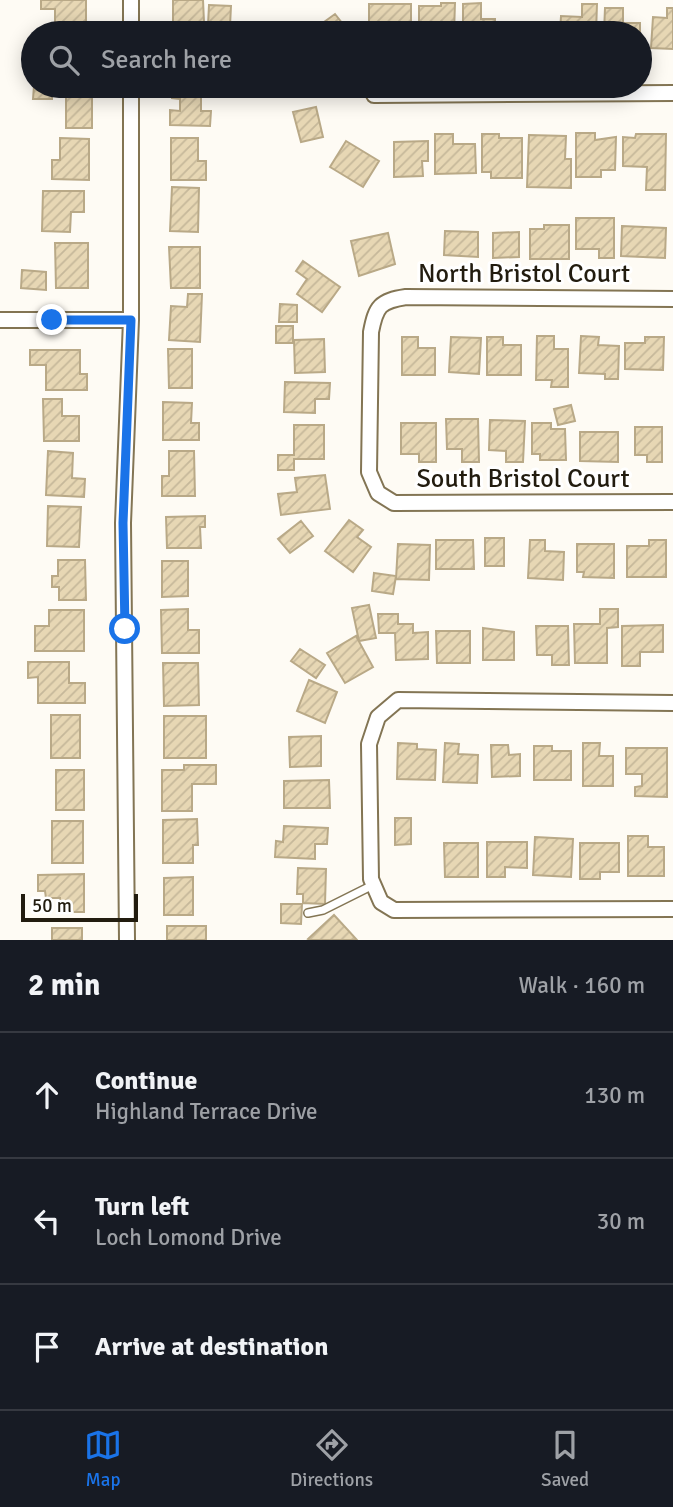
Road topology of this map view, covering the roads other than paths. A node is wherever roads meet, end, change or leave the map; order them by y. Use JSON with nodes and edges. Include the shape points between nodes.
{"nodes":[{"id":1,"x":131,"y":0,"type":"edge"},
{"id":2,"x":131,"y":21,"type":"edge"},
{"id":3,"x":652,"y":93,"type":"edge"},
{"id":4,"x":673,"y":93,"type":"edge"},
{"id":5,"x":131,"y":98,"type":"edge"},
{"id":6,"x":673,"y":299,"type":"edge"},
{"id":7,"x":0,"y":320,"type":"edge"},
{"id":8,"x":131,"y":320,"type":"junction"},
{"id":9,"x":377,"y":491,"type":"joint"},
{"id":10,"x":673,"y":502,"type":"edge"},
{"id":11,"x":673,"y":703,"type":"edge"},
{"id":12,"x":372,"y":882,"type":"junction"},
{"id":13,"x":673,"y":909,"type":"edge"},
{"id":14,"x":308,"y":913,"type":"dead end"},
{"id":15,"x":127,"y":940,"type":"edge"}],
"edges":[{"from":1,"to":2,"type":"street"},
{"from":3,"to":4,"type":"street"},
{"from":5,"to":8,"type":"street"},
{"from":6,"to":9,"type":"street","name":"North Bristol Court","via":[[387,300],[375,314],[372,332],[369,472]]},
{"from":7,"to":8,"type":"street"},
{"from":8,"to":15,"type":"street","via":[[123,523]]},
{"from":9,"to":10,"type":"street","name":"South Bristol Court","via":[[394,503]]},
{"from":11,"to":12,"type":"street","via":[[398,700],[378,717],[370,740]]},
{"from":12,"to":13,"type":"street","via":[[381,902],[394,910]]},
{"from":12,"to":14,"type":"lane","via":[[323,910]]}]}
